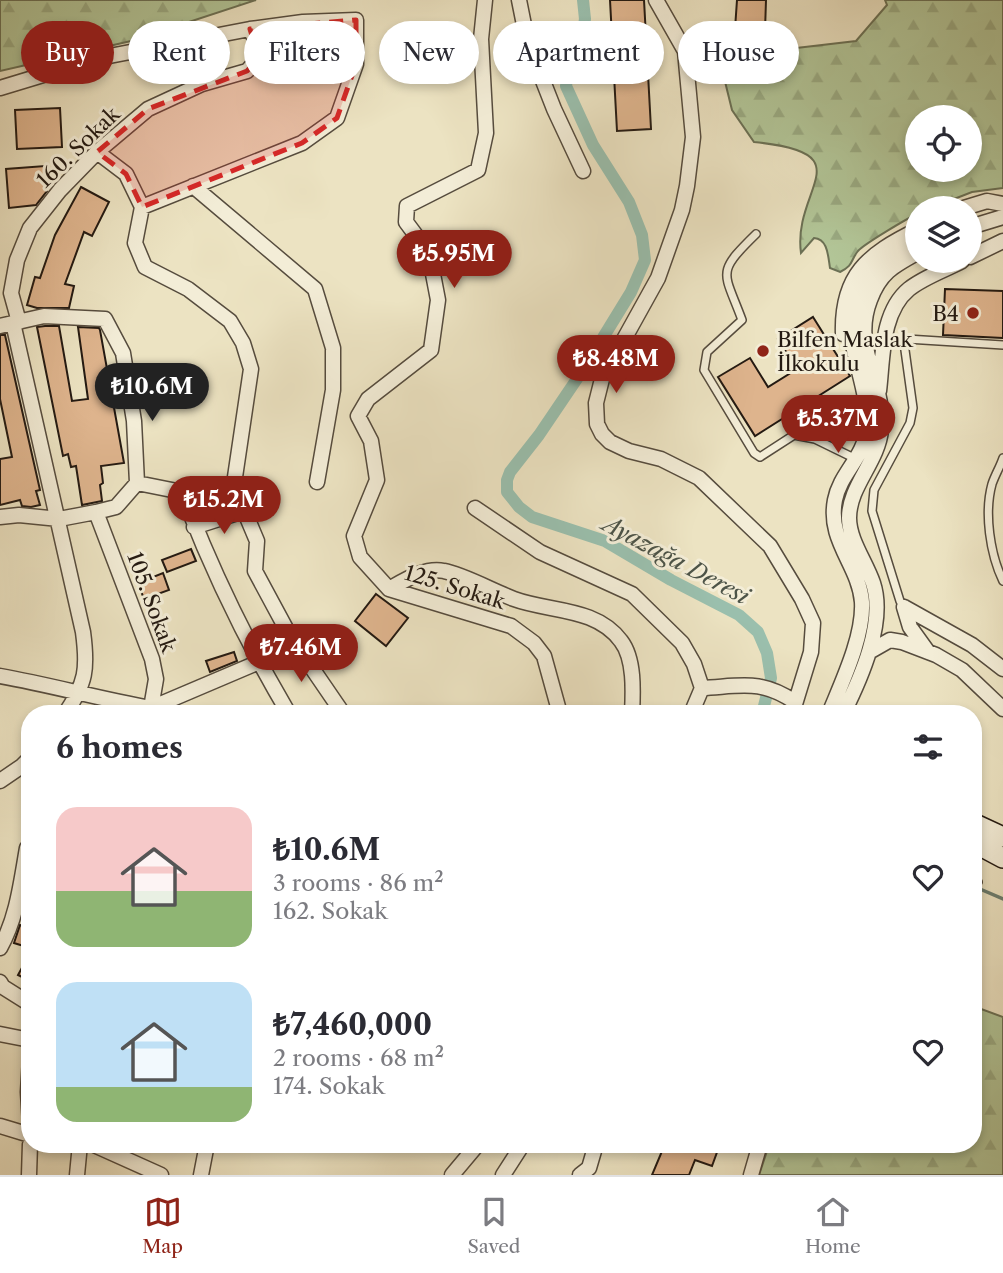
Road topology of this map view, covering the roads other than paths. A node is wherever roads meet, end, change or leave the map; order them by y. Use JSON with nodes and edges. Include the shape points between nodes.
{"nodes":[{"id":1,"x":485,"y":0,"type":"edge"},
{"id":2,"x":519,"y":0,"type":"edge"},
{"id":3,"x":656,"y":0,"type":"edge"},
{"id":4,"x":330,"y":21,"type":"edge"},
{"id":5,"x":356,"y":21,"type":"edge"},
{"id":6,"x":244,"y":30,"type":"edge"},
{"id":7,"x":244,"y":72,"type":"edge"},
{"id":8,"x":349,"y":84,"type":"edge"},
{"id":9,"x":0,"y":88,"type":"edge"},
{"id":10,"x":97,"y":152,"type":"junction"},
{"id":11,"x":583,"y":171,"type":"dead end"},
{"id":12,"x":193,"y":186,"type":"junction"},
{"id":13,"x":982,"y":203,"type":"edge"},
{"id":14,"x":1003,"y":205,"type":"edge"},
{"id":15,"x":142,"y":207,"type":"junction"},
{"id":16,"x":982,"y":212,"type":"edge"},
{"id":17,"x":1003,"y":217,"type":"edge"},
{"id":18,"x":982,"y":223,"type":"edge"},
{"id":19,"x":756,"y":234,"type":"dead end"},
{"id":20,"x":905,"y":236,"type":"edge"},
{"id":21,"x":1003,"y":241,"type":"edge"},
{"id":22,"x":905,"y":247,"type":"edge"},
{"id":23,"x":982,"y":251,"type":"edge"},
{"id":24,"x":905,"y":259,"type":"edge"},
{"id":25,"x":939,"y":273,"type":"edge"},
{"id":26,"x":11,"y":324,"type":"edge"},
{"id":27,"x":1003,"y":345,"type":"edge"},
{"id":28,"x":864,"y":385,"type":"junction"},
{"id":29,"x":879,"y":396,"type":"junction"},
{"id":30,"x":1003,"y":458,"type":"edge"},
{"id":31,"x":863,"y":463,"type":"junction"},
{"id":32,"x":317,"y":482,"type":"dead end"},
{"id":33,"x":137,"y":484,"type":"junction"},
{"id":34,"x":475,"y":508,"type":"dead end"},
{"id":35,"x":244,"y":511,"type":"junction"},
{"id":36,"x":96,"y":512,"type":"junction"},
{"id":37,"x":0,"y":517,"type":"edge"},
{"id":38,"x":59,"y":519,"type":"junction"},
{"id":39,"x":194,"y":527,"type":"junction"},
{"id":40,"x":1003,"y":581,"type":"edge"},
{"id":41,"x":389,"y":589,"type":"junction"},
{"id":42,"x":904,"y":607,"type":"junction"},
{"id":43,"x":949,"y":632,"type":"junction"},
{"id":44,"x":290,"y":636,"type":"junction"},
{"id":45,"x":867,"y":654,"type":"junction"},
{"id":46,"x":932,"y":654,"type":"junction"},
{"id":47,"x":259,"y":662,"type":"junction"},
{"id":48,"x":1003,"y":669,"type":"edge"},
{"id":49,"x":0,"y":676,"type":"edge"},
{"id":50,"x":702,"y":688,"type":"junction"},
{"id":51,"x":78,"y":695,"type":"junction"},
{"id":52,"x":71,"y":705,"type":"edge"},
{"id":53,"x":124,"y":705,"type":"edge"},
{"id":54,"x":153,"y":705,"type":"edge"},
{"id":55,"x":165,"y":705,"type":"edge"},
{"id":56,"x":284,"y":705,"type":"edge"},
{"id":57,"x":337,"y":705,"type":"edge"},
{"id":58,"x":558,"y":705,"type":"edge"},
{"id":59,"x":633,"y":705,"type":"edge"},
{"id":60,"x":695,"y":705,"type":"edge"},
{"id":61,"x":791,"y":705,"type":"edge"},
{"id":62,"x":795,"y":705,"type":"edge"},
{"id":63,"x":833,"y":705,"type":"edge"},
{"id":64,"x":847,"y":705,"type":"edge"},
{"id":65,"x":1003,"y":709,"type":"edge"},
{"id":66,"x":21,"y":769,"type":"edge"},
{"id":67,"x":0,"y":781,"type":"edge"},
{"id":68,"x":982,"y":827,"type":"edge"},
{"id":69,"x":1000,"y":834,"type":"edge"},
{"id":70,"x":982,"y":847,"type":"edge"},
{"id":71,"x":1003,"y":858,"type":"edge"},
{"id":72,"x":21,"y":886,"type":"edge"},
{"id":73,"x":0,"y":948,"type":"edge"},
{"id":74,"x":0,"y":982,"type":"edge"},
{"id":75,"x":21,"y":998,"type":"edge"},
{"id":76,"x":0,"y":1034,"type":"edge"},
{"id":77,"x":21,"y":1038,"type":"edge"},
{"id":78,"x":0,"y":1126,"type":"edge"},
{"id":79,"x":21,"y":1132,"type":"edge"},
{"id":80,"x":30,"y":1153,"type":"edge"},
{"id":81,"x":79,"y":1153,"type":"edge"},
{"id":82,"x":112,"y":1153,"type":"edge"},
{"id":83,"x":206,"y":1153,"type":"edge"},
{"id":84,"x":470,"y":1153,"type":"edge"},
{"id":85,"x":517,"y":1153,"type":"edge"},
{"id":86,"x":593,"y":1153,"type":"edge"},
{"id":87,"x":757,"y":1153,"type":"edge"},
{"id":88,"x":29,"y":1175,"type":"edge"},
{"id":89,"x":76,"y":1175,"type":"edge"},
{"id":90,"x":160,"y":1175,"type":"edge"},
{"id":91,"x":201,"y":1175,"type":"edge"},
{"id":92,"x":452,"y":1175,"type":"edge"},
{"id":93,"x":503,"y":1175,"type":"edge"},
{"id":94,"x":580,"y":1175,"type":"edge"},
{"id":95,"x":751,"y":1175,"type":"edge"}],
"edges":[{"from":1,"to":41,"type":"street","name":"125. Sokak","via":[[481,39],[486,133],[478,170],[407,206],[405,222],[429,253],[438,300],[431,350],[368,399],[358,416],[371,441],[377,480],[354,536],[360,557]]},
{"from":2,"to":11,"type":"street","via":[[527,40]]},
{"from":3,"to":62,"type":"street","via":[[685,51],[693,137],[687,186],[658,278],[602,379],[597,424],[610,442],[699,478],[770,546],[813,622],[811,652]]},
{"from":4,"to":5,"type":"street"},
{"from":6,"to":9,"type":"street","via":[[99,58]]},
{"from":7,"to":10,"type":"street","name":"160. Sokak","via":[[202,84],[148,109]]},
{"from":8,"to":12,"type":"street","via":[[337,118],[302,143]]},
{"from":10,"to":15,"type":"street","via":[[126,174]]},
{"from":10,"to":26,"type":"street","name":"160. Sokak","via":[[30,228],[17,260]]},
{"from":12,"to":15,"type":"street"},
{"from":12,"to":32,"type":"street","via":[[315,289],[333,348],[333,390]]},
{"from":13,"to":14,"type":"street"},
{"from":14,"to":16,"type":"street"},
{"from":15,"to":35,"type":"street","via":[[135,243],[145,267],[188,289],[230,321],[243,343],[251,369],[235,477]]},
{"from":17,"to":18,"type":"street"},
{"from":19,"to":31,"type":"lane","via":[[735,255],[725,275],[742,320],[707,352],[704,370],[760,457],[794,435],[815,439]]},
{"from":20,"to":28,"type":"street","via":[[885,246],[858,270],[842,315],[846,350]]},
{"from":21,"to":23,"type":"street"},
{"from":22,"to":28,"type":"street","via":[[875,267],[857,295],[852,343]]},
{"from":24,"to":29,"type":"street","via":[[876,284],[863,324]]},
{"from":25,"to":29,"type":"street","via":[[909,289],[888,320]]},
{"from":26,"to":33,"type":"street","via":[[44,316],[105,318],[123,353],[134,421]]},
{"from":26,"to":38,"type":"street","name":"160. Sokak"},
{"from":27,"to":42,"type":"lane","via":[[904,343],[913,408],[910,423],[874,490],[872,511]]},
{"from":28,"to":31,"type":"street","via":[[867,427]]},
{"from":29,"to":31,"type":"street","via":[[878,445]]},
{"from":30,"to":40,"type":"lane","via":[[992,485],[989,529],[994,562]]},
{"from":31,"to":45,"type":"street","via":[[850,500],[849,521],[874,585],[878,610]]},
{"from":31,"to":63,"type":"street","via":[[842,481],[835,499],[834,525],[862,600],[847,670]]},
{"from":33,"to":36,"type":"street","via":[[116,507]]},
{"from":33,"to":39,"type":"street","via":[[182,492]]},
{"from":34,"to":50,"type":"street","via":[[540,552],[632,594],[682,643]]},
{"from":35,"to":39,"type":"street"},
{"from":35,"to":44,"type":"street","via":[[257,541],[255,571]]},
{"from":36,"to":38,"type":"street"},
{"from":36,"to":54,"type":"street","name":"105. Sokak","via":[[152,659],[156,679]]},
{"from":37,"to":38,"type":"street","via":[[19,514]]},
{"from":38,"to":51,"type":"street","name":"160. Sokak","via":[[87,664]]},
{"from":39,"to":47,"type":"street"},
{"from":41,"to":58,"type":"street","name":"125. Sokak","via":[[511,626],[544,656]]},
{"from":41,"to":59,"type":"street","via":[[415,575],[443,570],[517,600],[584,615],[607,627],[623,643],[634,681]]},
{"from":42,"to":43,"type":"street"},
{"from":42,"to":46,"type":"street","via":[[910,627]]},
{"from":43,"to":46,"type":"street"},
{"from":43,"to":48,"type":"street"},
{"from":44,"to":47,"type":"street"},
{"from":44,"to":57,"type":"street"},
{"from":45,"to":46,"type":"street","via":[[890,640]]},
{"from":45,"to":64,"type":"street"},
{"from":46,"to":65,"type":"street","via":[[962,670]]},
{"from":47,"to":55,"type":"street"},
{"from":47,"to":56,"type":"street"},
{"from":49,"to":51,"type":"street"},
{"from":50,"to":60,"type":"street"},
{"from":50,"to":61,"type":"street","via":[[758,685],[777,690]]},
{"from":51,"to":52,"type":"street","name":"160. Sokak"},
{"from":51,"to":53,"type":"street"},
{"from":66,"to":67,"type":"street"},
{"from":68,"to":69,"type":"street"},
{"from":70,"to":71,"type":"street"},
{"from":72,"to":73,"type":"street"},
{"from":74,"to":75,"type":"street"},
{"from":76,"to":77,"type":"street"},
{"from":78,"to":79,"type":"street"},
{"from":80,"to":88,"type":"street"},
{"from":81,"to":89,"type":"street"},
{"from":82,"to":90,"type":"street"},
{"from":83,"to":91,"type":"street"},
{"from":84,"to":92,"type":"street"},
{"from":85,"to":93,"type":"street"},
{"from":86,"to":94,"type":"street","via":[[589,1168]]},
{"from":87,"to":95,"type":"street"}]}
